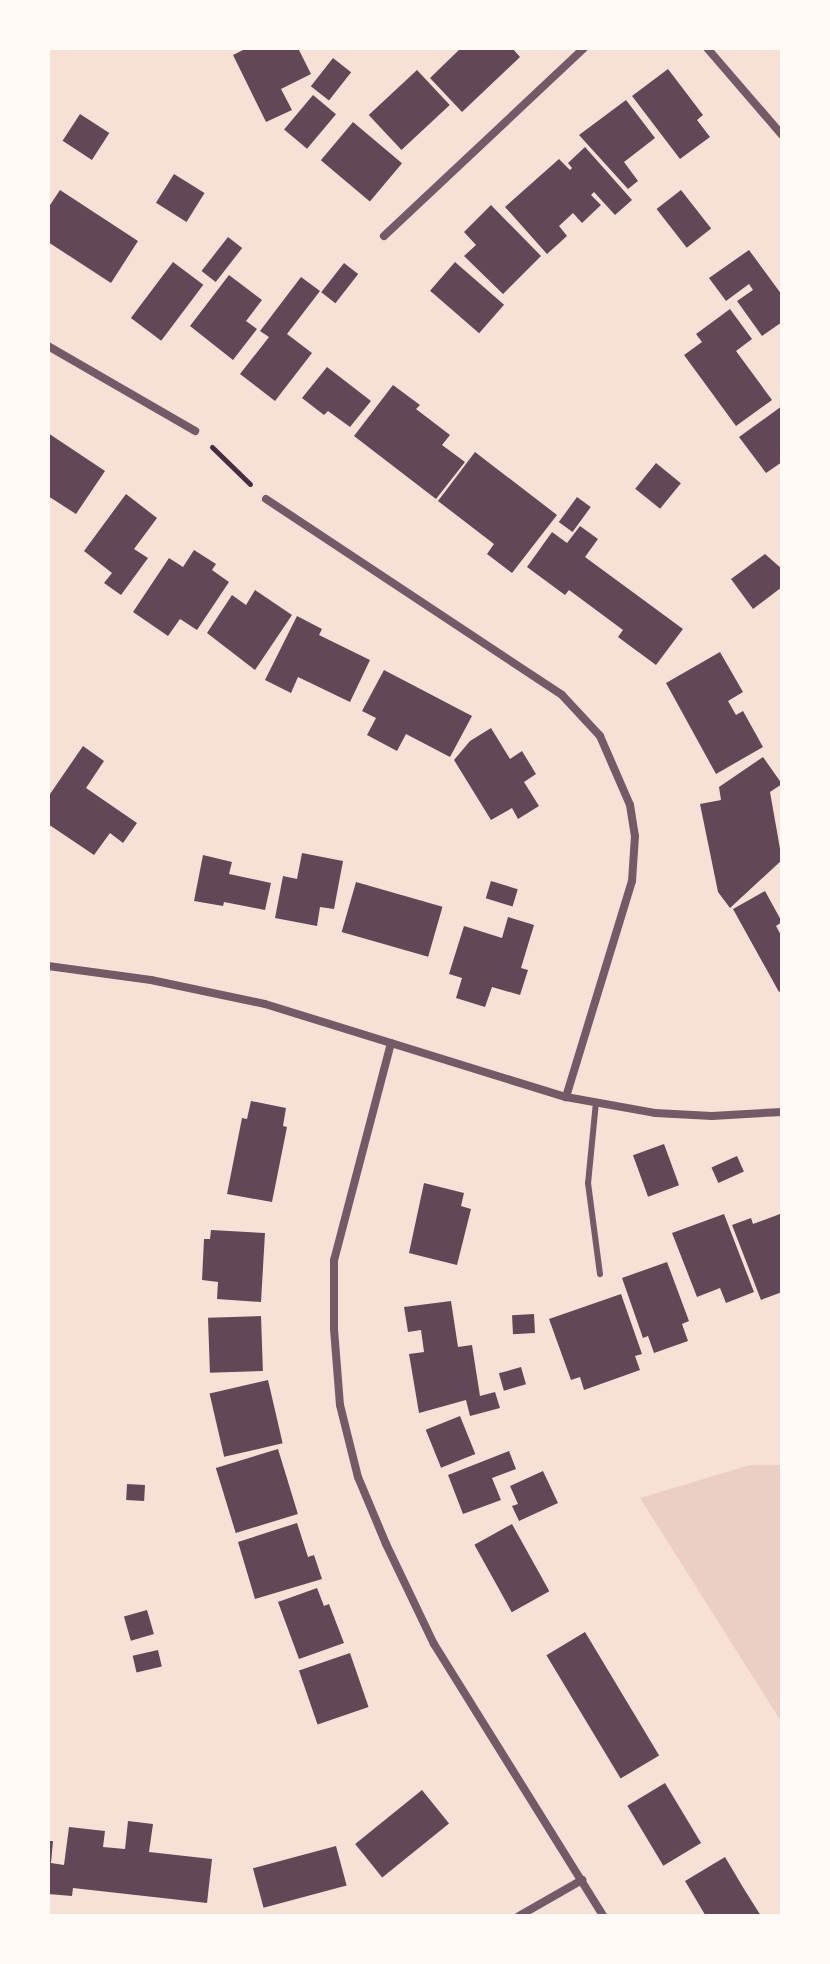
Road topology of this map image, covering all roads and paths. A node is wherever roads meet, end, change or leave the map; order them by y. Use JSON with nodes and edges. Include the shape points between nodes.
{"nodes":[{"id":1,"x":584,"y":48,"type":"edge"},
{"id":2,"x":707,"y":48,"type":"edge"},
{"id":3,"x":782,"y":135,"type":"edge"},
{"id":4,"x":384,"y":236,"type":"dead end"},
{"id":5,"x":48,"y":346,"type":"edge"},
{"id":6,"x":195,"y":431,"type":"joint"},
{"id":7,"x":266,"y":499,"type":"joint"},
{"id":8,"x":48,"y":966,"type":"edge"},
{"id":9,"x":391,"y":1043,"type":"junction"},
{"id":10,"x":566,"y":1097,"type":"junction"},
{"id":11,"x":596,"y":1102,"type":"junction"},
{"id":12,"x":782,"y":1112,"type":"edge"},
{"id":13,"x":600,"y":1274,"type":"dead end"},
{"id":14,"x":582,"y":1880,"type":"junction"},
{"id":15,"x":519,"y":1916,"type":"edge"},
{"id":16,"x":603,"y":1916,"type":"edge"}],
"edges":[{"from":1,"to":4,"type":"street"},
{"from":2,"to":3,"type":"street"},
{"from":5,"to":6,"type":"street"},
{"from":6,"to":7,"type":"path"},
{"from":7,"to":10,"type":"street","via":[[562,695],[600,736],[630,805],[635,836],[632,881]]},
{"from":8,"to":9,"type":"street","via":[[265,1004]]},
{"from":9,"to":10,"type":"street"},
{"from":9,"to":14,"type":"street","via":[[334,1260],[340,1405],[358,1477],[434,1644]]},
{"from":10,"to":11,"type":"street"},
{"from":11,"to":12,"type":"street","via":[[655,1113]]},
{"from":11,"to":13,"type":"lane","via":[[588,1183]]},
{"from":14,"to":15,"type":"street"},
{"from":14,"to":16,"type":"street"}]}
